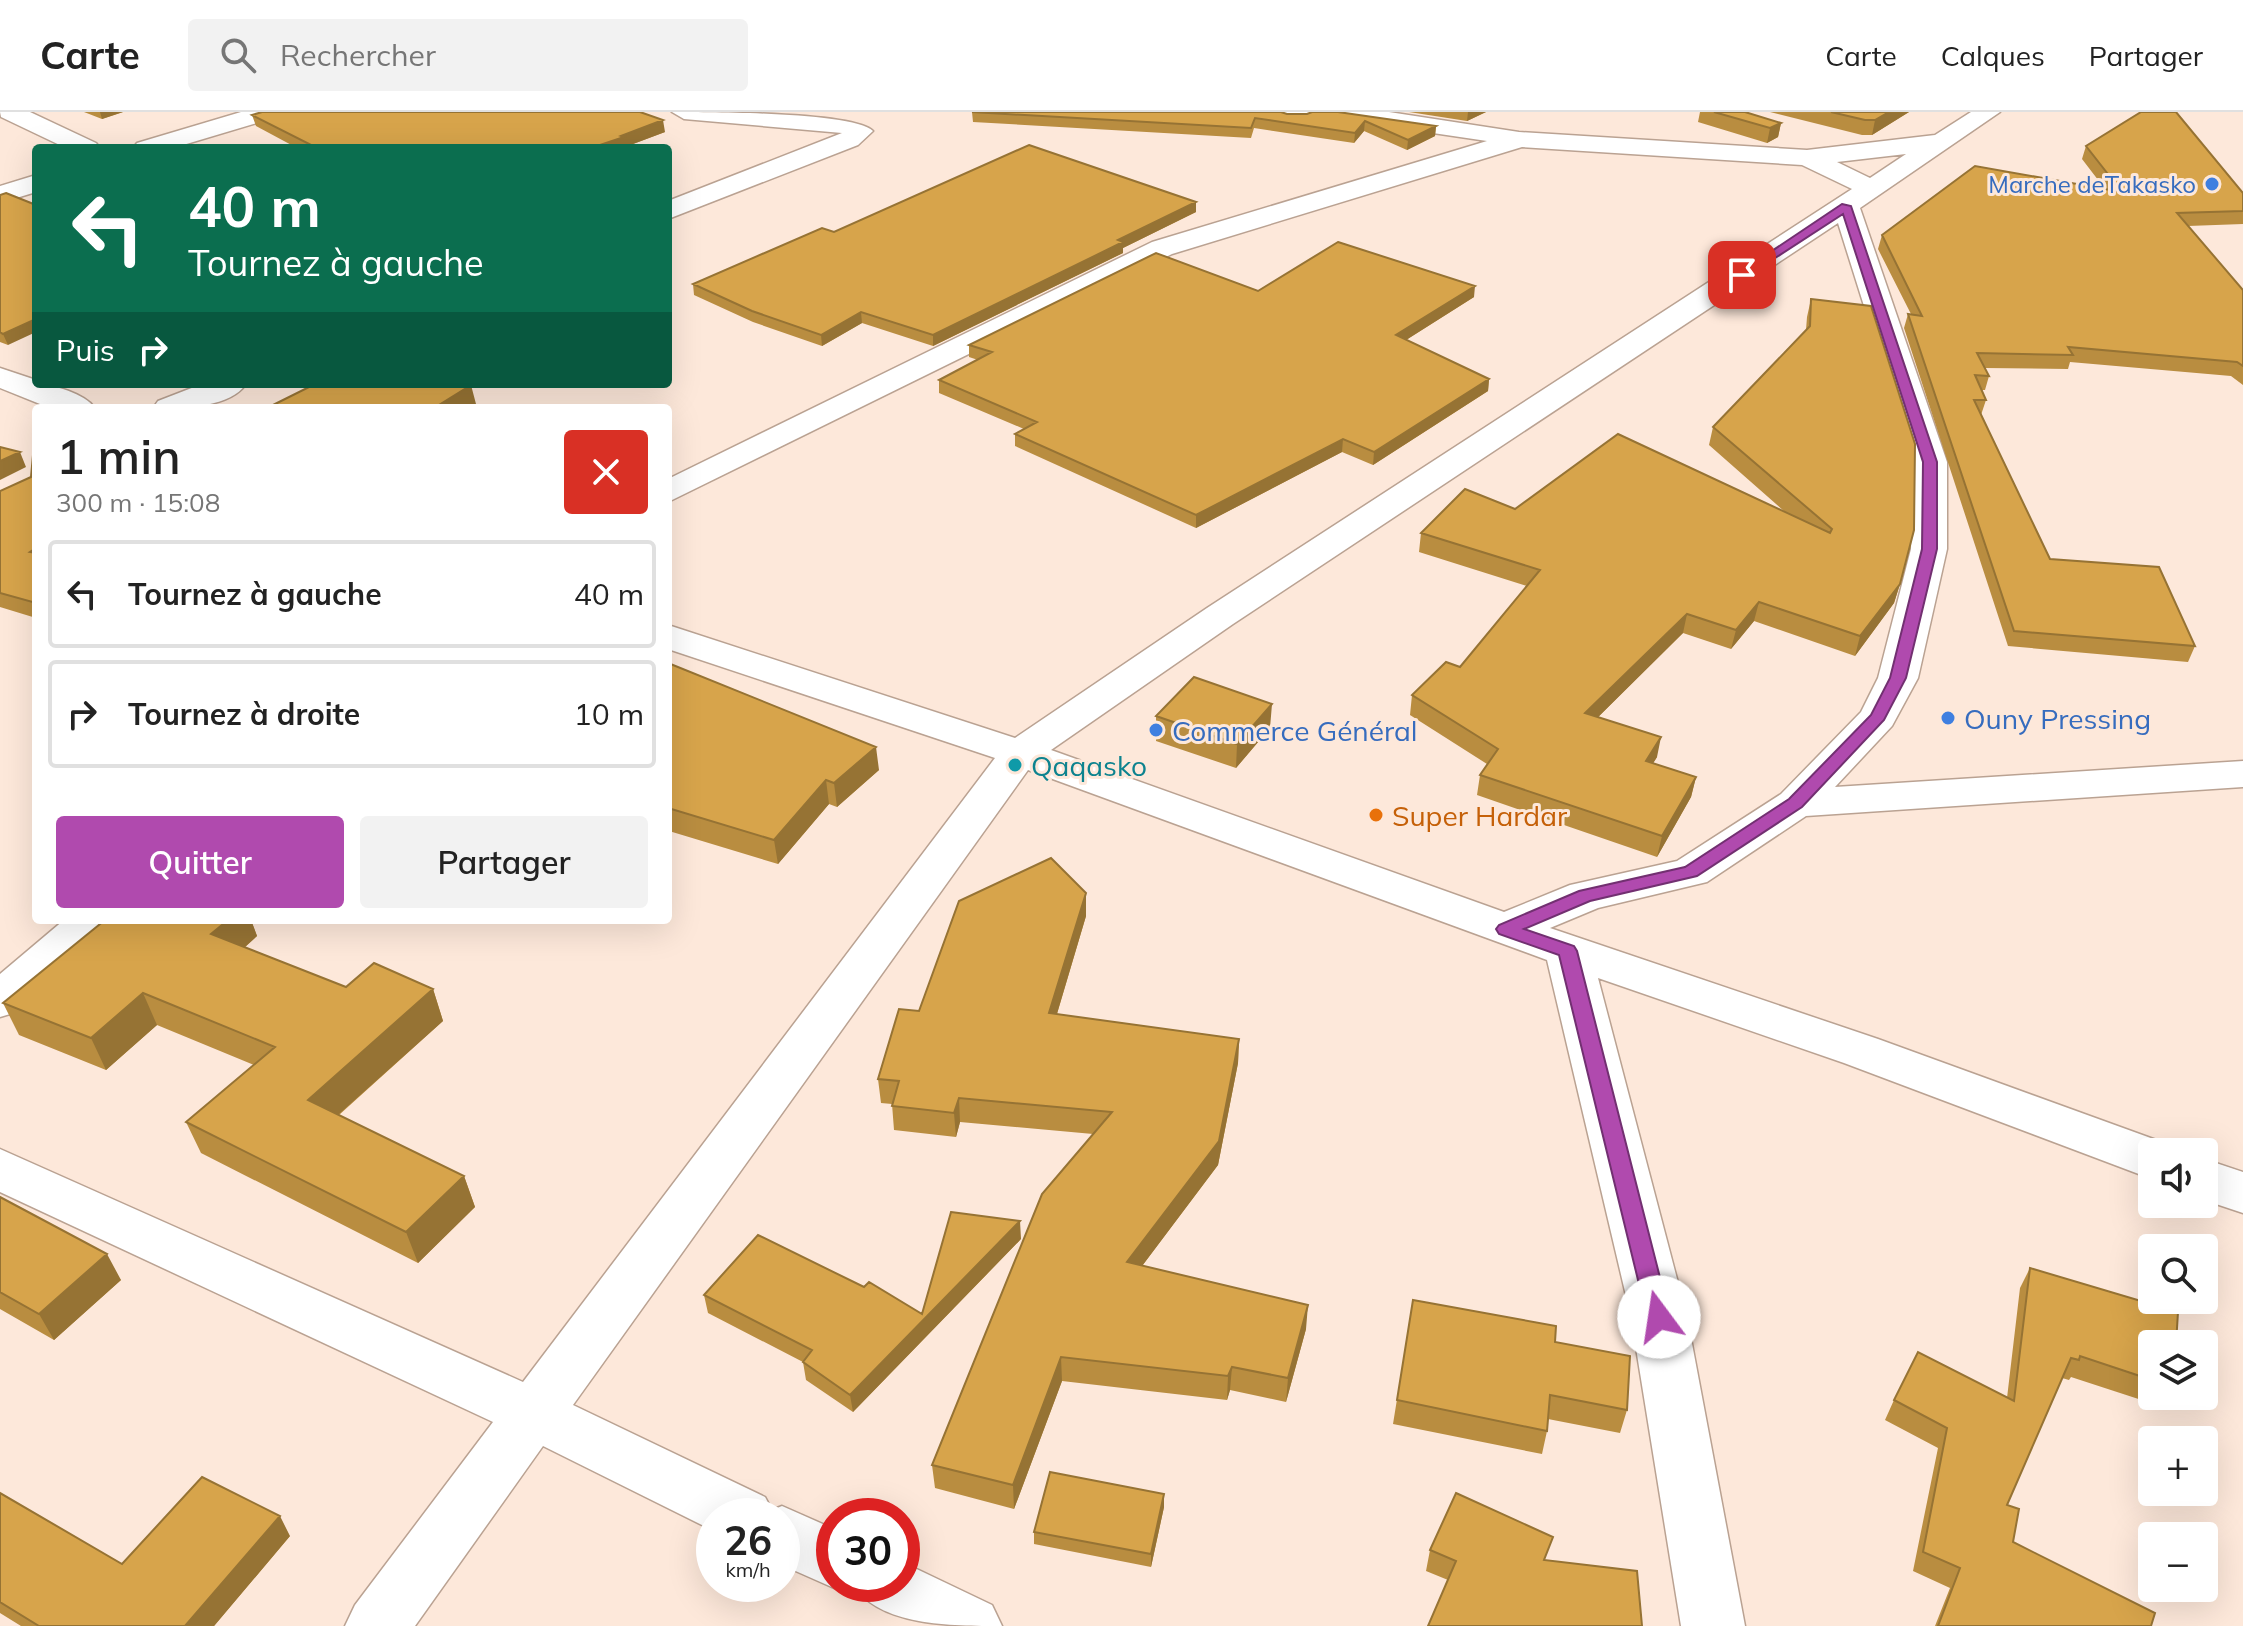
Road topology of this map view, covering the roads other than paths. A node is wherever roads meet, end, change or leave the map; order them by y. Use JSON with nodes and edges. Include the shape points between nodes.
{"nodes":[{"id":1,"x":10,"y":112,"type":"edge"},
{"id":2,"x":268,"y":112,"type":"edge"},
{"id":3,"x":684,"y":112,"type":"edge"},
{"id":4,"x":1278,"y":112,"type":"edge"},
{"id":5,"x":1314,"y":112,"type":"edge"},
{"id":6,"x":1338,"y":112,"type":"edge"},
{"id":7,"x":1546,"y":112,"type":"edge"},
{"id":8,"x":1988,"y":112,"type":"edge"},
{"id":9,"x":1521,"y":139,"type":"junction"},
{"id":10,"x":1944,"y":142,"type":"junction"},
{"id":11,"x":78,"y":144,"type":"edge"},
{"id":12,"x":170,"y":144,"type":"edge"},
{"id":13,"x":1805,"y":146,"type":"junction"},
{"id":14,"x":32,"y":184,"type":"edge"},
{"id":15,"x":0,"y":195,"type":"edge"},
{"id":16,"x":1859,"y":198,"type":"junction"},
{"id":17,"x":672,"y":209,"type":"edge"},
{"id":18,"x":0,"y":377,"type":"edge"},
{"id":19,"x":220,"y":388,"type":"edge"},
{"id":20,"x":69,"y":404,"type":"edge"},
{"id":21,"x":179,"y":404,"type":"edge"},
{"id":22,"x":672,"y":490,"type":"edge"},
{"id":23,"x":672,"y":637,"type":"edge"},
{"id":24,"x":1020,"y":753,"type":"junction"},
{"id":25,"x":2243,"y":774,"type":"edge"},
{"id":26,"x":1796,"y":803,"type":"junction"},
{"id":27,"x":88,"y":924,"type":"edge"},
{"id":28,"x":1505,"y":929,"type":"junction"},
{"id":29,"x":1568,"y":951,"type":"junction"},
{"id":30,"x":0,"y":1000,"type":"edge"},
{"id":31,"x":2138,"y":1154,"type":"edge"},
{"id":32,"x":0,"y":1169,"type":"edge"},
{"id":33,"x":2218,"y":1184,"type":"edge"},
{"id":34,"x":2243,"y":1193,"type":"edge"},
{"id":35,"x":534,"y":1414,"type":"junction"},
{"id":36,"x":707,"y":1498,"type":"edge"},
{"id":37,"x":920,"y":1602,"type":"edge"},
{"id":38,"x":377,"y":1626,"type":"edge"},
{"id":39,"x":970,"y":1626,"type":"edge"},
{"id":40,"x":1713,"y":1626,"type":"edge"}],
"edges":[{"from":1,"to":11,"type":"street"},
{"from":2,"to":12,"type":"street"},
{"from":3,"to":17,"type":"street","via":[[843,124],[860,131],[849,140]]},
{"from":4,"to":5,"type":"street"},
{"from":6,"to":9,"type":"street"},
{"from":7,"to":9,"type":"street"},
{"from":8,"to":10,"type":"street"},
{"from":9,"to":13,"type":"street"},
{"from":9,"to":22,"type":"street","via":[[1162,248]]},
{"from":10,"to":13,"type":"street","via":[[1862,152]]},
{"from":10,"to":16,"type":"street"},
{"from":13,"to":16,"type":"street"},
{"from":14,"to":15,"type":"street"},
{"from":16,"to":24,"type":"street"},
{"from":16,"to":26,"type":"street","via":[[1930,462],[1929,549],[1898,678],[1878,717]]},
{"from":18,"to":20,"type":"street"},
{"from":19,"to":21,"type":"street"},
{"from":23,"to":24,"type":"street"},
{"from":24,"to":28,"type":"street"},
{"from":24,"to":35,"type":"street"},
{"from":25,"to":26,"type":"street"},
{"from":26,"to":28,"type":"street","via":[[1691,872],[1586,896]]},
{"from":27,"to":30,"type":"street"},
{"from":28,"to":29,"type":"street"},
{"from":29,"to":31,"type":"street","via":[[1861,1051]]},
{"from":29,"to":40,"type":"street","via":[[1659,1317]]},
{"from":32,"to":35,"type":"street"},
{"from":33,"to":34,"type":"street"},
{"from":35,"to":36,"type":"street"},
{"from":35,"to":38,"type":"street"},
{"from":37,"to":39,"type":"street"}]}
